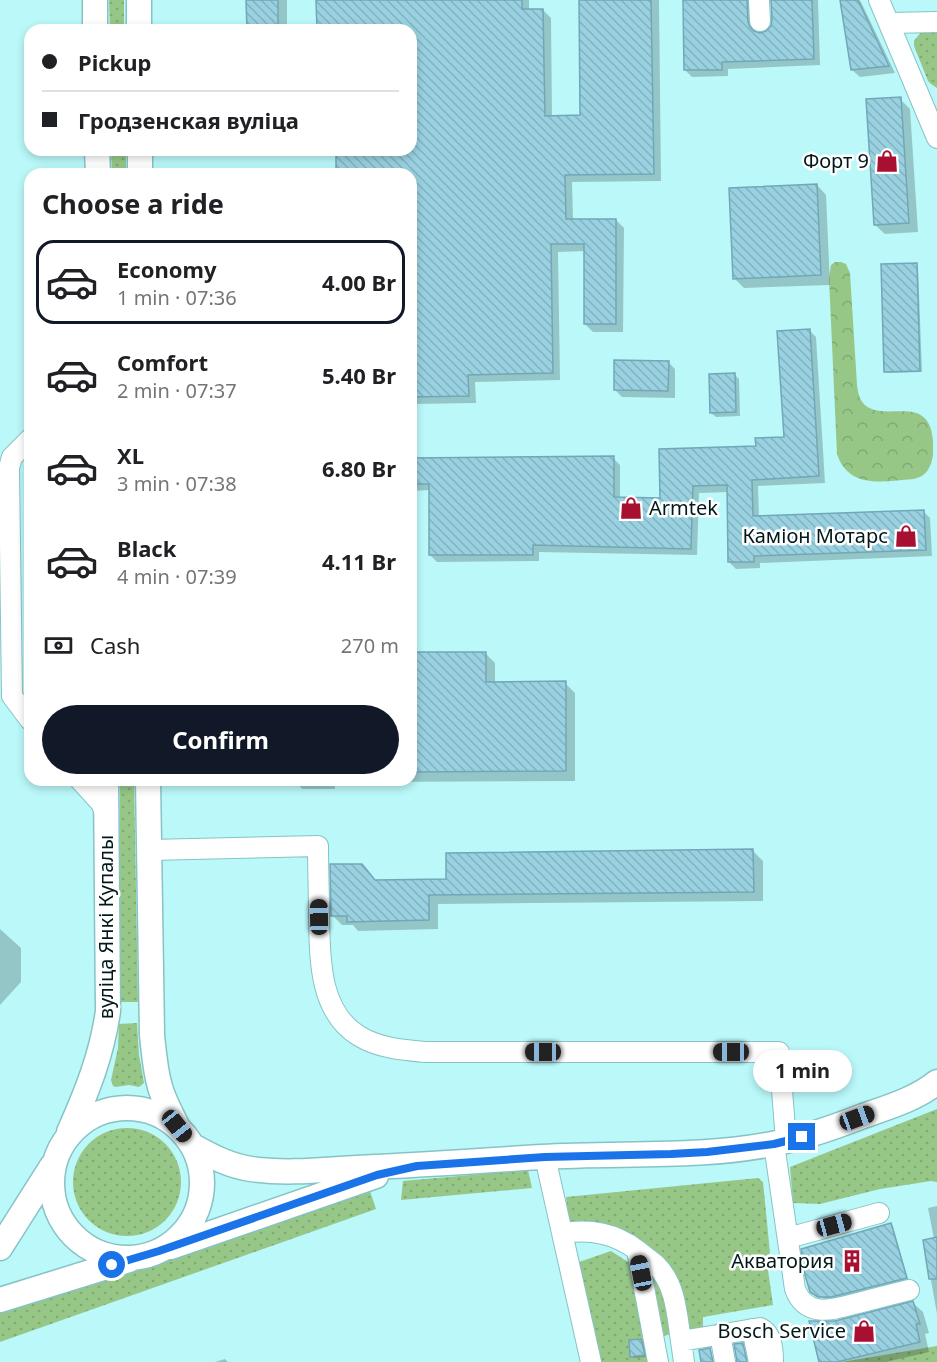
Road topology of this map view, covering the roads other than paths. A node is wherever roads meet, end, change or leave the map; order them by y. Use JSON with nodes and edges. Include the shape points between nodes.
{"nodes":[{"id":1,"x":95,"y":0,"type":"edge"},
{"id":2,"x":139,"y":0,"type":"edge"},
{"id":3,"x":759,"y":0,"type":"edge"},
{"id":4,"x":879,"y":0,"type":"edge"},
{"id":5,"x":760,"y":21,"type":"dead end"},
{"id":6,"x":937,"y":22,"type":"edge"},
{"id":7,"x":889,"y":23,"type":"junction"},
{"id":8,"x":95,"y":24,"type":"edge"},
{"id":9,"x":139,"y":24,"type":"edge"},
{"id":10,"x":935,"y":129,"type":"edge"},
{"id":11,"x":24,"y":445,"type":"edge"},
{"id":12,"x":24,"y":712,"type":"edge"},
{"id":13,"x":85,"y":786,"type":"edge"},
{"id":14,"x":106,"y":786,"type":"edge"},
{"id":15,"x":148,"y":786,"type":"edge"},
{"id":16,"x":106,"y":815,"type":"junction"},
{"id":17,"x":150,"y":850,"type":"junction"},
{"id":18,"x":937,"y":1082,"type":"edge"},
{"id":19,"x":177,"y":1126,"type":"junction"},
{"id":20,"x":65,"y":1139,"type":"junction"},
{"id":21,"x":780,"y":1143,"type":"junction"},
{"id":22,"x":193,"y":1146,"type":"junction"},
{"id":23,"x":545,"y":1157,"type":"junction"},
{"id":24,"x":54,"y":1161,"type":"junction"},
{"id":25,"x":417,"y":1166,"type":"junction"},
{"id":26,"x":879,"y":1213,"type":"dead end"},
{"id":27,"x":563,"y":1233,"type":"junction"},
{"id":28,"x":788,"y":1238,"type":"junction"},
{"id":29,"x":0,"y":1248,"type":"edge"},
{"id":30,"x":637,"y":1250,"type":"junction"},
{"id":31,"x":159,"y":1251,"type":"junction"},
{"id":32,"x":135,"y":1258,"type":"junction"},
{"id":33,"x":909,"y":1290,"type":"dead end"},
{"id":34,"x":0,"y":1300,"type":"edge"},
{"id":35,"x":746,"y":1330,"type":"junction"},
{"id":36,"x":714,"y":1336,"type":"junction"},
{"id":37,"x":681,"y":1341,"type":"junction"},
{"id":38,"x":591,"y":1362,"type":"edge"},
{"id":39,"x":658,"y":1362,"type":"edge"},
{"id":40,"x":684,"y":1362,"type":"edge"},
{"id":41,"x":711,"y":1362,"type":"edge"},
{"id":42,"x":725,"y":1362,"type":"edge"},
{"id":43,"x":747,"y":1362,"type":"edge"},
{"id":44,"x":759,"y":1362,"type":"edge"},
{"id":45,"x":773,"y":1362,"type":"edge"}],
"edges":[{"from":1,"to":8,"type":"main road"},
{"from":2,"to":9,"type":"main road"},
{"from":3,"to":5,"type":"street"},
{"from":4,"to":7,"type":"street"},
{"from":6,"to":7,"type":"street"},
{"from":7,"to":10,"type":"street"},
{"from":11,"to":12,"type":"street","via":[[12,457],[9,468],[12,696]]},
{"from":13,"to":16,"type":"street"},
{"from":14,"to":16,"type":"main road","name":"вуліца Янкі Купалы"},
{"from":15,"to":17,"type":"main road"},
{"from":16,"to":20,"type":"main road","name":"вуліца Янкі Купалы","via":[[105,1036],[90,1085]]},
{"from":17,"to":19,"type":"main road","via":[[154,1060],[159,1086]]},
{"from":17,"to":21,"type":"street","via":[[318,846],[323,980],[342,1022],[373,1043],[425,1052],[779,1052]]},
{"from":18,"to":21,"type":"main road","via":[[905,1100]]},
{"from":19,"to":20,"type":"main road","via":[[155,1113],[131,1107],[106,1110],[83,1121]]},
{"from":19,"to":22,"type":"main road"},
{"from":20,"to":24,"type":"main road"},
{"from":21,"to":23,"type":"main road","via":[[707,1152]]},
{"from":21,"to":28,"type":"street"},
{"from":22,"to":25,"type":"main road","via":[[250,1169]]},
{"from":22,"to":31,"type":"main road","via":[[201,1169],[202,1194],[189,1224]]},
{"from":23,"to":25,"type":"main road"},
{"from":23,"to":27,"type":"street"},
{"from":24,"to":29,"type":"main road"},
{"from":24,"to":32,"type":"main road","via":[[51,1182],[62,1223],[94,1251]]},
{"from":25,"to":31,"type":"main road","via":[[377,1175]]},
{"from":26,"to":28,"type":"street"},
{"from":27,"to":30,"type":"street","via":[[605,1234]]},
{"from":27,"to":38,"type":"street"},
{"from":28,"to":33,"type":"street","via":[[795,1289],[809,1307],[834,1309]]},
{"from":30,"to":37,"type":"street","via":[[656,1265],[668,1282]]},
{"from":30,"to":39,"type":"street"},
{"from":31,"to":32,"type":"main road"},
{"from":32,"to":34,"type":"main road"},
{"from":35,"to":36,"type":"street"},
{"from":35,"to":43,"type":"street"},
{"from":35,"to":44,"type":"street"},
{"from":35,"to":45,"type":"street","via":[[763,1329],[768,1334]]},
{"from":36,"to":37,"type":"street"},
{"from":36,"to":41,"type":"street"},
{"from":36,"to":42,"type":"street"},
{"from":37,"to":40,"type":"street"}]}
